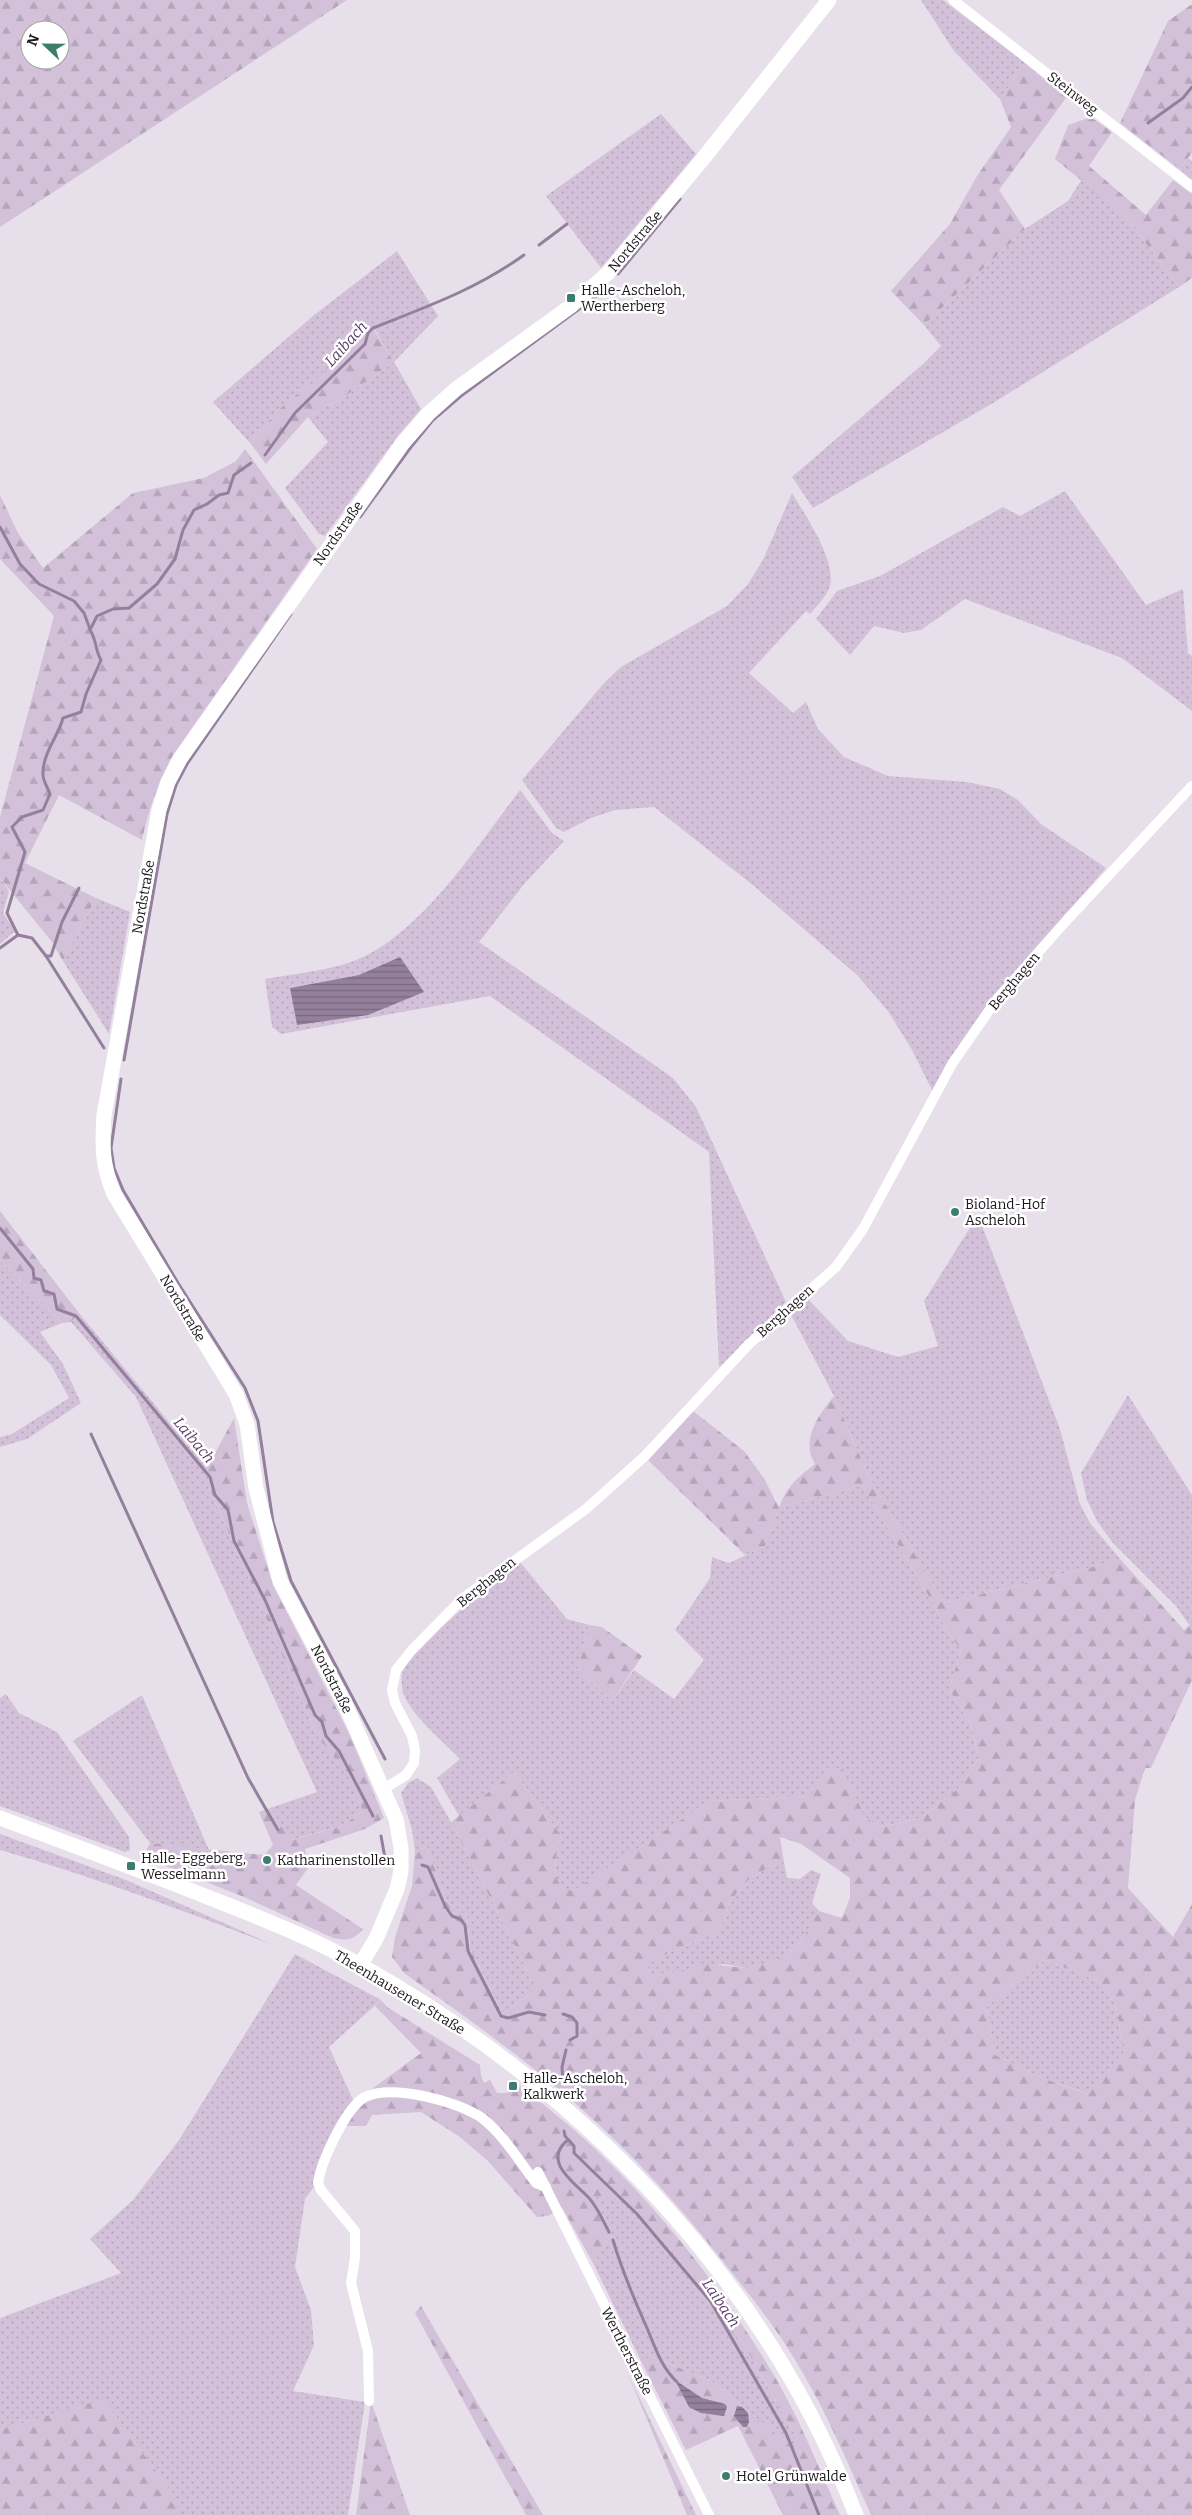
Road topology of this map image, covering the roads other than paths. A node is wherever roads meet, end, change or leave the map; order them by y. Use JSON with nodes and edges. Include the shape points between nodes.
{"nodes":[{"id":1,"x":830,"y":0,"type":"edge"},
{"id":2,"x":953,"y":0,"type":"edge"},
{"id":3,"x":1192,"y":187,"type":"edge"},
{"id":4,"x":1192,"y":786,"type":"edge"},
{"id":5,"x":384,"y":1789,"type":"junction"},
{"id":6,"x":0,"y":1818,"type":"edge"},
{"id":7,"x":360,"y":1965,"type":"junction"},
{"id":8,"x":538,"y":2172,"type":"dead end"},
{"id":9,"x":546,"y":2187,"type":"junction"},
{"id":10,"x":369,"y":2401,"type":"dead end"},
{"id":11,"x":709,"y":2515,"type":"edge"},
{"id":12,"x":856,"y":2515,"type":"edge"}],
"edges":[{"from":1,"to":5,"type":"street","name":"Nordstraße","via":[[608,273],[571,306],[456,389],[403,443],[180,759],[159,810],[104,1116],[102,1149],[105,1171],[114,1194],[236,1394],[247,1424],[256,1488],[280,1581],[344,1702]]},
{"from":2,"to":3,"type":"street","name":"Steinweg"},
{"from":4,"to":5,"type":"street","name":"Berghagen","via":[[997,999],[952,1064],[862,1229],[836,1267],[749,1344],[645,1456],[586,1509],[463,1598],[411,1650],[396,1670],[392,1690],[412,1736],[414,1763],[406,1775]]},
{"from":5,"to":7,"type":"street","name":"Nordstraße","via":[[396,1819],[402,1848],[401,1871],[376,1939]]},
{"from":6,"to":7,"type":"street","name":"Theenhausener Straße","via":[[240,1910]]},
{"from":7,"to":12,"type":"street","name":"Theenhausener Straße","via":[[442,2014],[501,2056],[592,2131],[686,2229],[751,2313],[784,2366],[815,2424]]},
{"from":8,"to":9,"type":"street","name":"Wertherstraße"},
{"from":9,"to":10,"type":"street","name":"Wertherstraße","via":[[536,2182],[492,2126],[467,2110],[409,2093],[374,2094],[355,2106],[328,2151],[318,2183],[355,2231],[356,2258],[351,2284],[368,2351]]},
{"from":9,"to":11,"type":"street","name":"Wertherstraße"}]}
